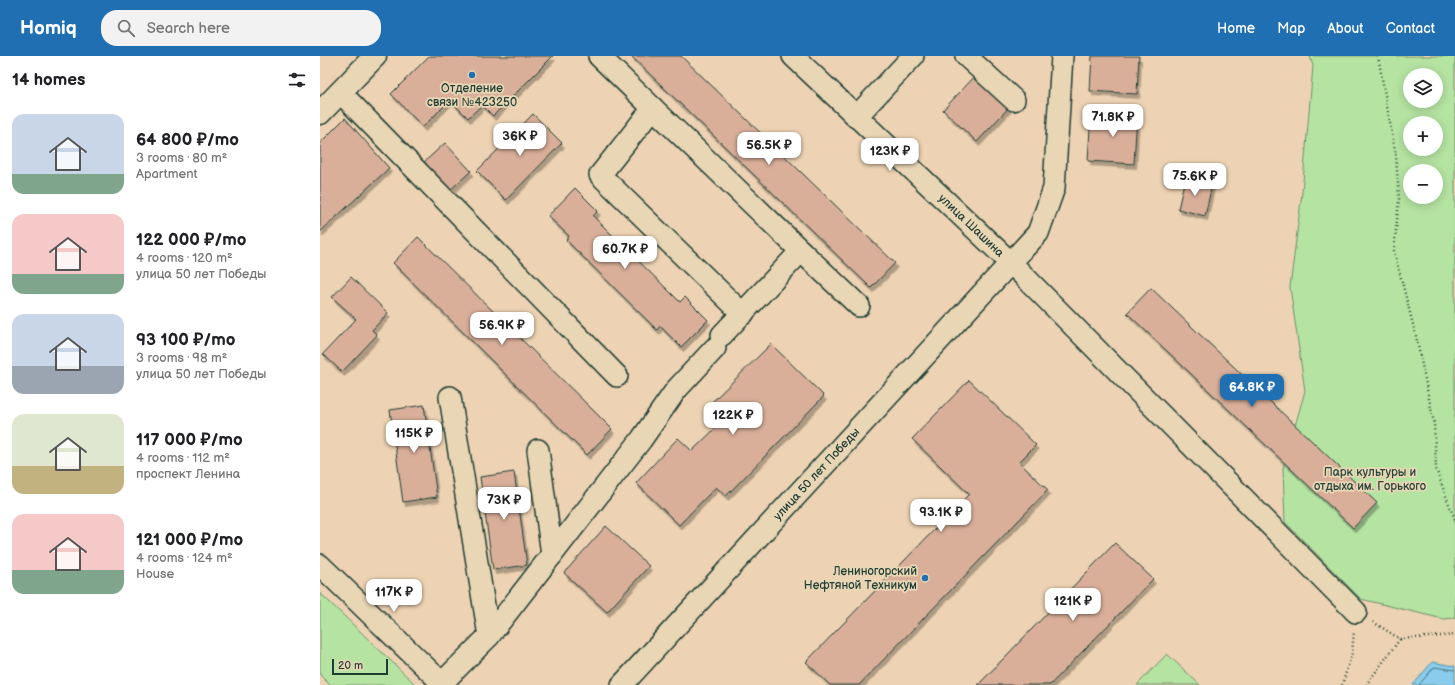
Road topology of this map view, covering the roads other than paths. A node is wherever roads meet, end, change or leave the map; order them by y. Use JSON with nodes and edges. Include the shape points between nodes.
{"nodes":[{"id":1,"x":375,"y":56,"type":"edge"},
{"id":2,"x":599,"y":56,"type":"edge"},
{"id":3,"x":793,"y":56,"type":"edge"},
{"id":4,"x":913,"y":56,"type":"edge"},
{"id":5,"x":966,"y":56,"type":"edge"},
{"id":6,"x":1062,"y":56,"type":"edge"},
{"id":7,"x":340,"y":92,"type":"junction"},
{"id":8,"x":1014,"y":100,"type":"dead end"},
{"id":9,"x":653,"y":108,"type":"junction"},
{"id":10,"x":320,"y":113,"type":"edge"},
{"id":11,"x":856,"y":117,"type":"junction"},
{"id":12,"x":801,"y":251,"type":"junction"},
{"id":13,"x":1011,"y":263,"type":"junction"},
{"id":14,"x":859,"y":306,"type":"dead end"},
{"id":15,"x":743,"y":314,"type":"junction"},
{"id":16,"x":617,"y":376,"type":"dead end"},
{"id":17,"x":450,"y":397,"type":"dead end"},
{"id":18,"x":538,"y":450,"type":"dead end"},
{"id":19,"x":552,"y":556,"type":"junction"},
{"id":20,"x":320,"y":565,"type":"edge"},
{"id":21,"x":1356,"y":612,"type":"road end"},
{"id":22,"x":489,"y":636,"type":"junction"},
{"id":23,"x":443,"y":684,"type":"edge"},
{"id":24,"x":622,"y":685,"type":"edge"}],
"edges":[{"from":1,"to":7,"type":"main road"},
{"from":2,"to":9,"type":"street"},
{"from":3,"to":11,"type":"street","name":"улица Шашина"},
{"from":4,"to":11,"type":"street"},
{"from":5,"to":8,"type":"street"},
{"from":6,"to":13,"type":"street","name":"улица 50 лет Победы","via":[[1054,188],[1038,233]]},
{"from":7,"to":10,"type":"main road"},
{"from":7,"to":16,"type":"street"},
{"from":9,"to":12,"type":"street"},
{"from":9,"to":15,"type":"street","via":[[600,175]]},
{"from":11,"to":13,"type":"street","name":"улица Шашина"},
{"from":12,"to":14,"type":"street"},
{"from":12,"to":15,"type":"street"},
{"from":13,"to":21,"type":"street","name":"улица Шашина"},
{"from":13,"to":24,"type":"street","name":"улица 50 лет Победы"},
{"from":15,"to":19,"type":"street","via":[[676,390]]},
{"from":17,"to":22,"type":"street"},
{"from":18,"to":19,"type":"street"},
{"from":19,"to":22,"type":"street"},
{"from":20,"to":23,"type":"street"},
{"from":22,"to":23,"type":"street"}]}
